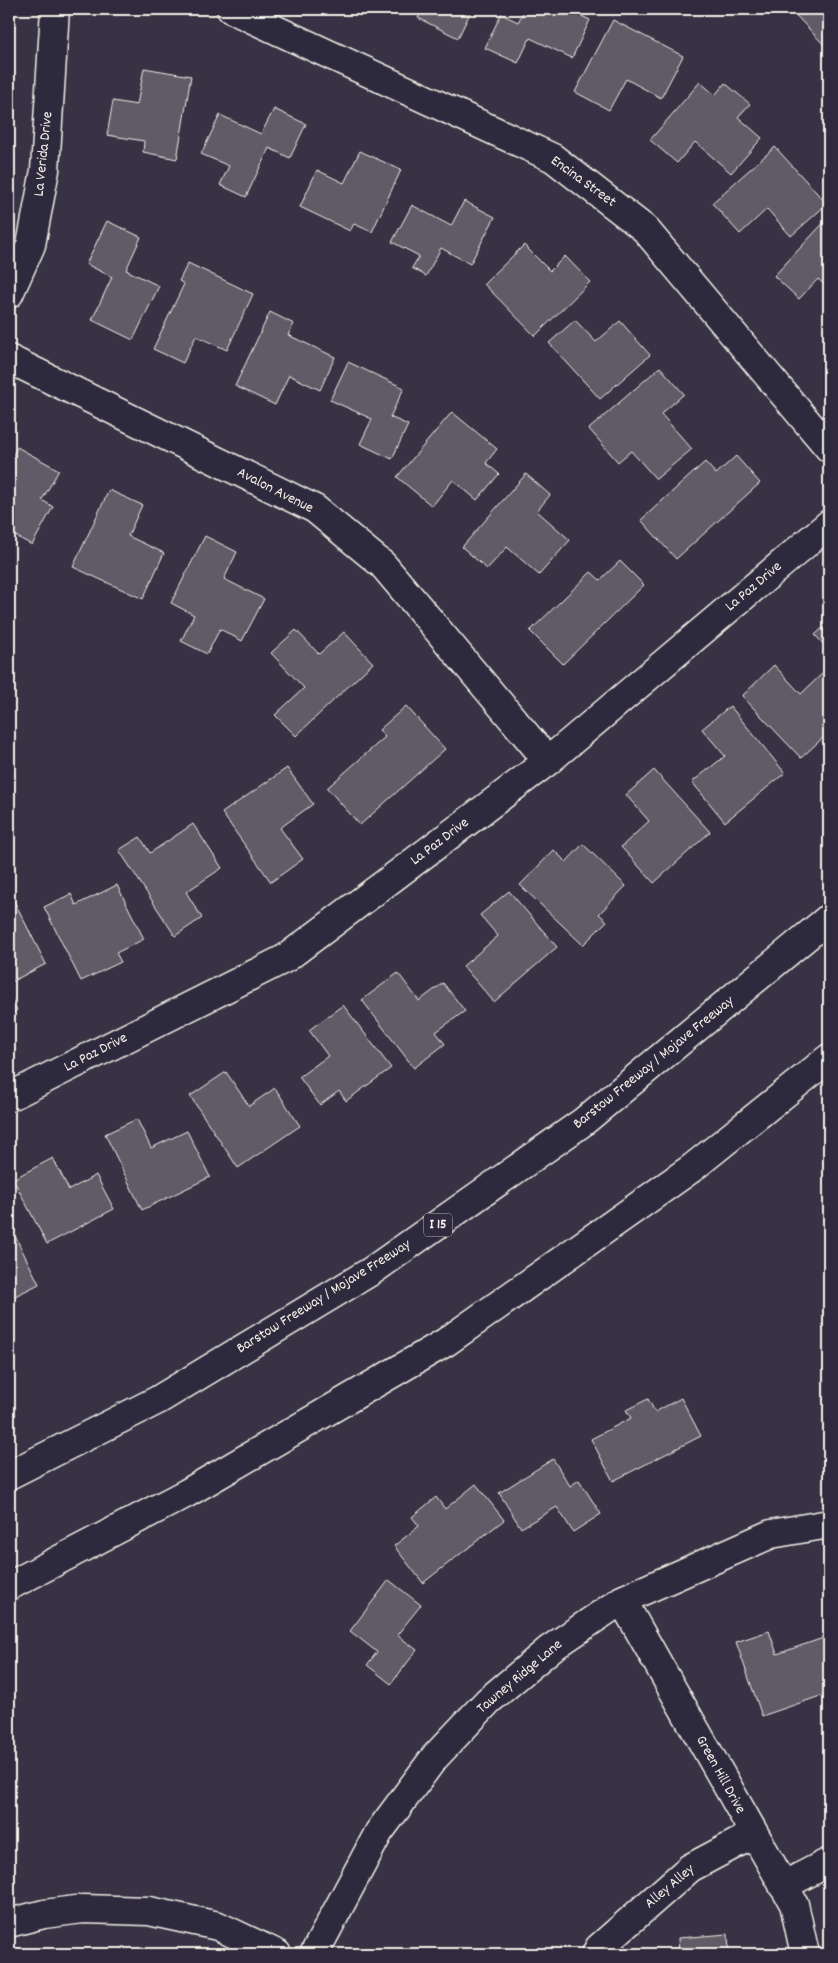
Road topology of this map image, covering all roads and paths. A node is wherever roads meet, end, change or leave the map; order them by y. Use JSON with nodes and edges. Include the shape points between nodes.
{"nodes":[{"id":1,"x":55,"y":9,"type":"edge"},
{"id":2,"x":231,"y":9,"type":"edge"},
{"id":3,"x":9,"y":294,"type":"edge"},
{"id":4,"x":9,"y":359,"type":"edge"},
{"id":5,"x":829,"y":448,"type":"edge"},
{"id":6,"x":829,"y":524,"type":"edge"},
{"id":7,"x":548,"y":761,"type":"junction"},
{"id":8,"x":829,"y":918,"type":"edge"},
{"id":9,"x":829,"y":1058,"type":"edge"},
{"id":10,"x":9,"y":1096,"type":"edge"},
{"id":11,"x":9,"y":1475,"type":"edge"},
{"id":12,"x":829,"y":1524,"type":"edge"},
{"id":13,"x":9,"y":1586,"type":"edge"},
{"id":14,"x":622,"y":1600,"type":"junction"},
{"id":15,"x":754,"y":1834,"type":"junction"},
{"id":16,"x":829,"y":1862,"type":"edge"},
{"id":17,"x":783,"y":1886,"type":"junction"},
{"id":18,"x":9,"y":1923,"type":"edge"},
{"id":19,"x":277,"y":1954,"type":"edge"},
{"id":20,"x":314,"y":1954,"type":"edge"},
{"id":21,"x":596,"y":1954,"type":"edge"},
{"id":22,"x":805,"y":1954,"type":"edge"}],
"edges":[{"from":1,"to":3,"type":"main road","name":"La Verida Drive","via":[[45,170],[31,245]]},
{"from":2,"to":5,"type":"main road","name":"Encina Street","via":[[552,158],[645,228]]},
{"from":4,"to":7,"type":"main road","name":"Avalon Avenue","via":[[315,509],[383,565]]},
{"from":6,"to":7,"type":"main road","name":"La Paz Drive"},
{"from":7,"to":10,"type":"main road","name":"La Paz Drive","via":[[286,958]]},
{"from":8,"to":11,"type":"main road","name":"Barstow Freeway / Mojave Freeway","number":"I 15","via":[[583,1122],[373,1270],[158,1400]]},
{"from":9,"to":13,"type":"main road","via":[[692,1168],[446,1342],[187,1493]]},
{"from":12,"to":14,"type":"main road","name":"Tawney Ridge Lane","via":[[771,1534]]},
{"from":14,"to":15,"type":"main road","name":"Green Hill Drive"},
{"from":14,"to":20,"type":"main road","name":"Tawney Ridge Lane","via":[[550,1649],[488,1701],[434,1758],[379,1832]]},
{"from":15,"to":17,"type":"main road","name":"Green Hill Drive"},
{"from":15,"to":21,"type":"main road","name":"Alley Alley","via":[[690,1868]]},
{"from":16,"to":17,"type":"main road"},
{"from":17,"to":22,"type":"main road","name":"Green Hill Drive","via":[[794,1904]]},
{"from":18,"to":19,"type":"main road","via":[[84,1908],[149,1912],[218,1926]]}]}
